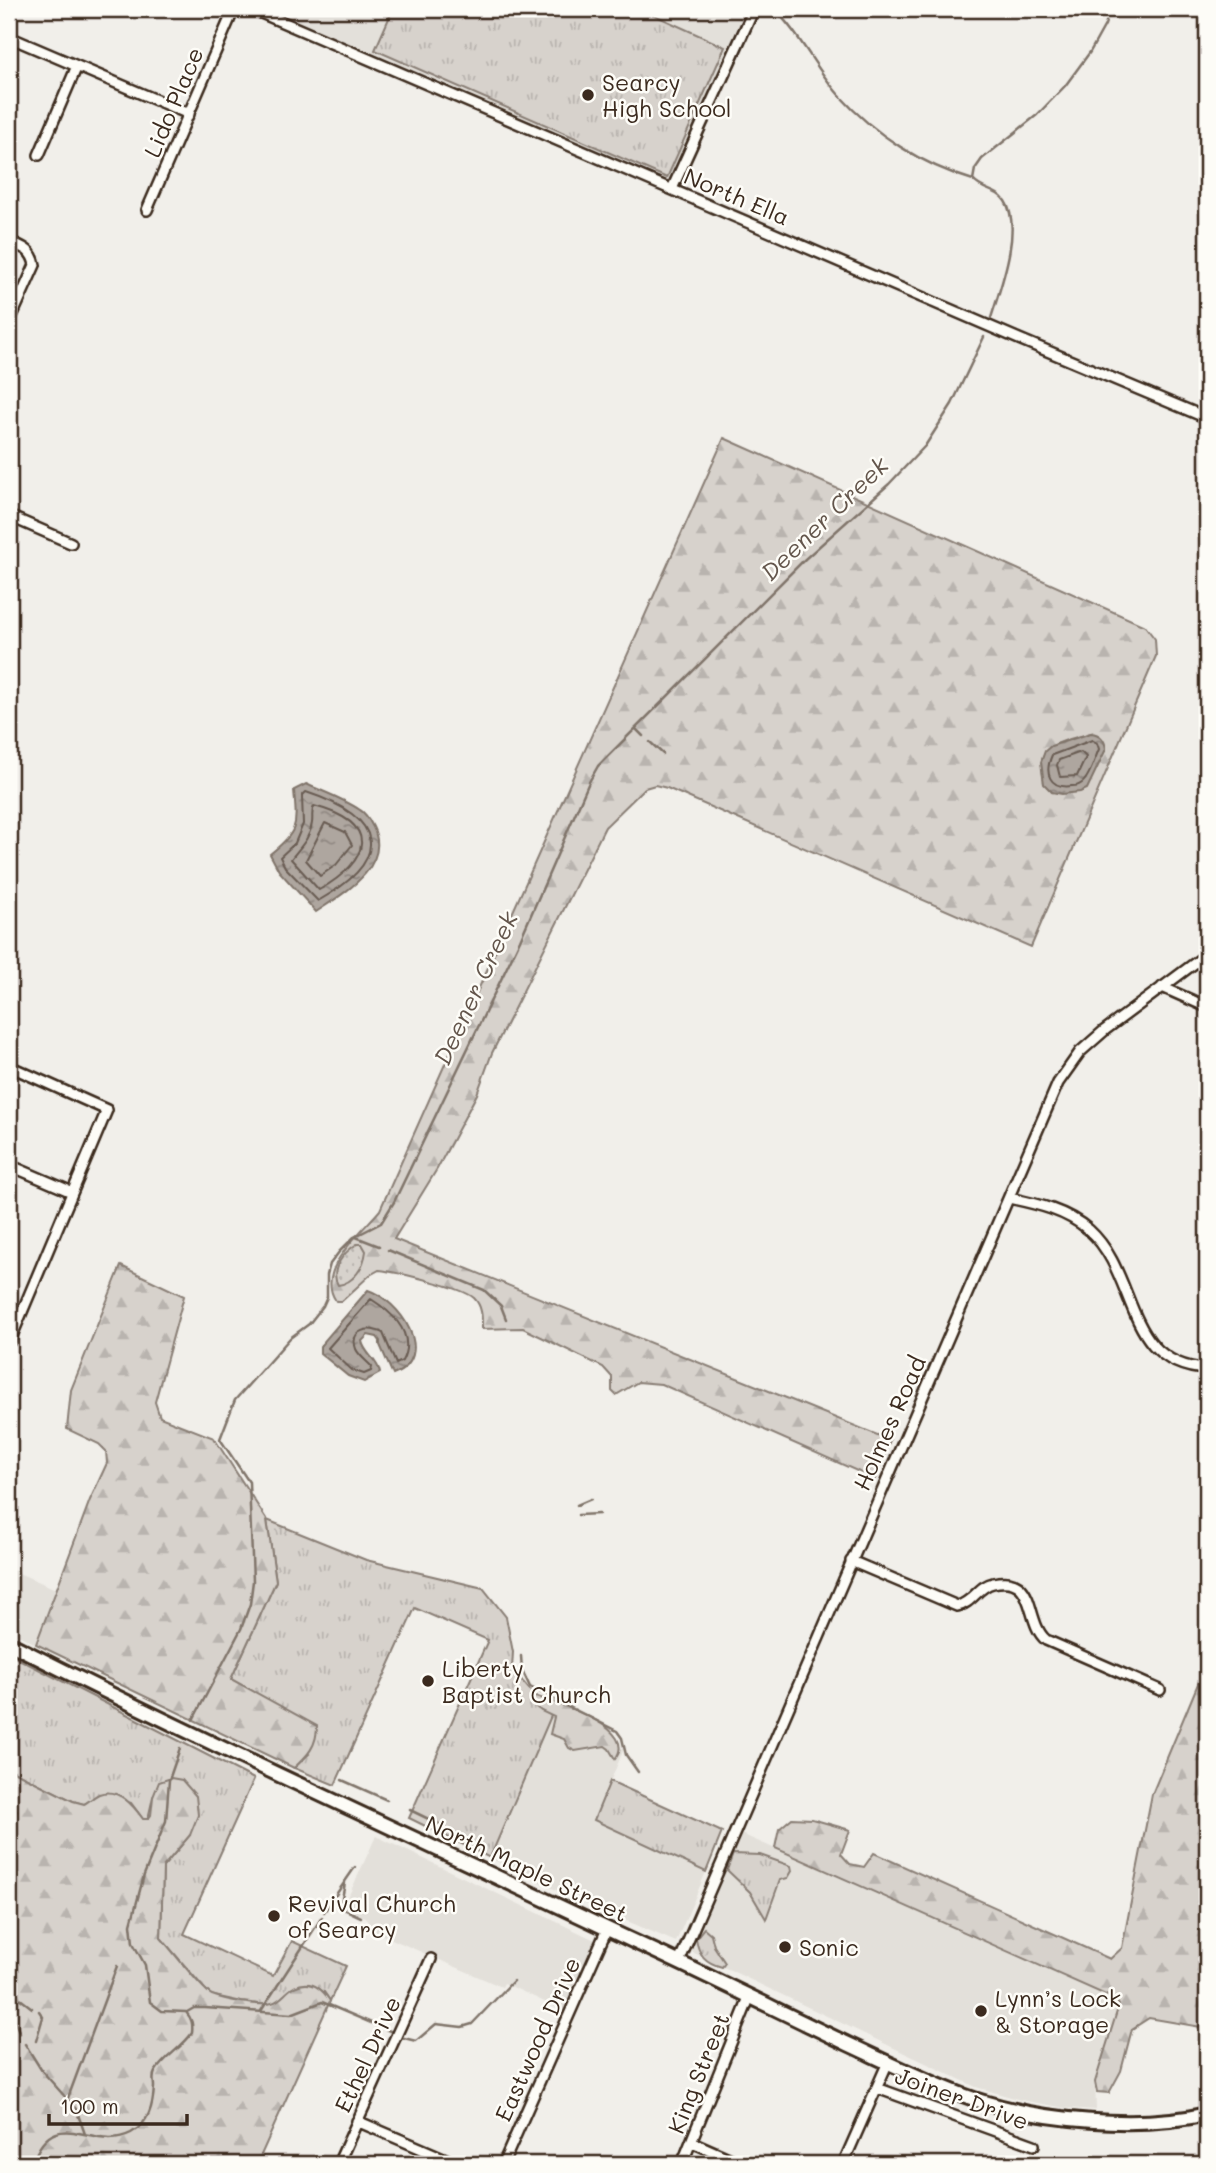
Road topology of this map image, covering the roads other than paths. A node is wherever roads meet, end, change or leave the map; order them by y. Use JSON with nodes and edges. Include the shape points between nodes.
{"nodes":[{"id":1,"x":234,"y":9,"type":"edge"},
{"id":2,"x":252,"y":9,"type":"edge"},
{"id":3,"x":754,"y":9,"type":"edge"},
{"id":4,"x":9,"y":37,"type":"edge"},
{"id":5,"x":76,"y":66,"type":"junction"},
{"id":6,"x":189,"y":114,"type":"junction"},
{"id":7,"x":39,"y":155,"type":"dead end"},
{"id":8,"x":672,"y":189,"type":"junction"},
{"id":9,"x":147,"y":211,"type":"dead end"},
{"id":10,"x":9,"y":241,"type":"edge"},
{"id":11,"x":9,"y":323,"type":"edge"},
{"id":12,"x":1207,"y":418,"type":"edge"},
{"id":13,"x":9,"y":516,"type":"edge"},
{"id":14,"x":71,"y":543,"type":"dead end"},
{"id":15,"x":1207,"y":954,"type":"edge"},
{"id":16,"x":1162,"y":986,"type":"junction"},
{"id":17,"x":1207,"y":1007,"type":"edge"},
{"id":18,"x":9,"y":1066,"type":"edge"},
{"id":19,"x":9,"y":1165,"type":"edge"},
{"id":20,"x":72,"y":1192,"type":"junction"},
{"id":21,"x":1009,"y":1198,"type":"junction"},
{"id":22,"x":13,"y":1323,"type":"edge"},
{"id":23,"x":9,"y":1343,"type":"edge"},
{"id":24,"x":1207,"y":1369,"type":"edge"},
{"id":25,"x":851,"y":1561,"type":"junction"},
{"id":26,"x":9,"y":1643,"type":"edge"},
{"id":27,"x":1160,"y":1690,"type":"dead end"},
{"id":28,"x":607,"y":1928,"type":"junction"},
{"id":29,"x":431,"y":1959,"type":"dead end"},
{"id":30,"x":679,"y":1962,"type":"junction"},
{"id":31,"x":750,"y":1996,"type":"junction"},
{"id":32,"x":888,"y":2062,"type":"junction"},
{"id":33,"x":877,"y":2088,"type":"junction"},
{"id":34,"x":1207,"y":2114,"type":"edge"},
{"id":35,"x":357,"y":2121,"type":"junction"},
{"id":36,"x":692,"y":2142,"type":"junction"},
{"id":37,"x":1034,"y":2145,"type":"dead end"},
{"id":38,"x":338,"y":2164,"type":"edge"},
{"id":39,"x":457,"y":2164,"type":"edge"},
{"id":40,"x":503,"y":2164,"type":"edge"},
{"id":41,"x":682,"y":2164,"type":"edge"},
{"id":42,"x":742,"y":2164,"type":"edge"},
{"id":43,"x":843,"y":2164,"type":"edge"}],
"edges":[{"from":1,"to":6,"type":"street","name":"Lido Place"},
{"from":2,"to":8,"type":"street","name":"North Ella"},
{"from":3,"to":8,"type":"street"},
{"from":4,"to":5,"type":"street"},
{"from":5,"to":6,"type":"street"},
{"from":5,"to":7,"type":"street"},
{"from":6,"to":9,"type":"street","name":"Lido Place"},
{"from":8,"to":12,"type":"street","name":"North Ella"},
{"from":10,"to":11,"type":"street","via":[[27,248],[35,265]]},
{"from":13,"to":14,"type":"street"},
{"from":15,"to":16,"type":"street","name":"Holmes Road"},
{"from":16,"to":17,"type":"street"},
{"from":16,"to":21,"type":"street","name":"Holmes Road","via":[[1080,1052],[1058,1083]]},
{"from":18,"to":20,"type":"street","via":[[107,1110]]},
{"from":19,"to":20,"type":"street"},
{"from":20,"to":22,"type":"street"},
{"from":21,"to":24,"type":"street","via":[[1061,1213],[1090,1231],[1117,1270],[1150,1344],[1173,1361]]},
{"from":21,"to":25,"type":"street","name":"Holmes Road"},
{"from":22,"to":23,"type":"street"},
{"from":25,"to":27,"type":"street","via":[[957,1606],[990,1583],[1012,1583],[1024,1590],[1046,1640]]},
{"from":25,"to":30,"type":"street","name":"Holmes Road"},
{"from":26,"to":28,"type":"main road","name":"North Maple Street","via":[[182,1730]]},
{"from":28,"to":30,"type":"main road","name":"North Maple Street"},
{"from":28,"to":40,"type":"street","name":"Eastwood Drive"},
{"from":29,"to":35,"type":"street","name":"Ethel Drive"},
{"from":30,"to":31,"type":"main road","name":"North Maple Street"},
{"from":31,"to":32,"type":"main road","name":"North Maple Street"},
{"from":31,"to":36,"type":"street","name":"King Street"},
{"from":32,"to":33,"type":"street"},
{"from":32,"to":34,"type":"main road","name":"North Maple Street","via":[[975,2099],[1034,2113],[1126,2123]]},
{"from":33,"to":37,"type":"street","name":"Joiner Drive"},
{"from":33,"to":43,"type":"street"},
{"from":35,"to":38,"type":"street","name":"Ethel Drive"},
{"from":35,"to":39,"type":"street"},
{"from":36,"to":41,"type":"street","name":"King Street"},
{"from":36,"to":42,"type":"street"}]}
